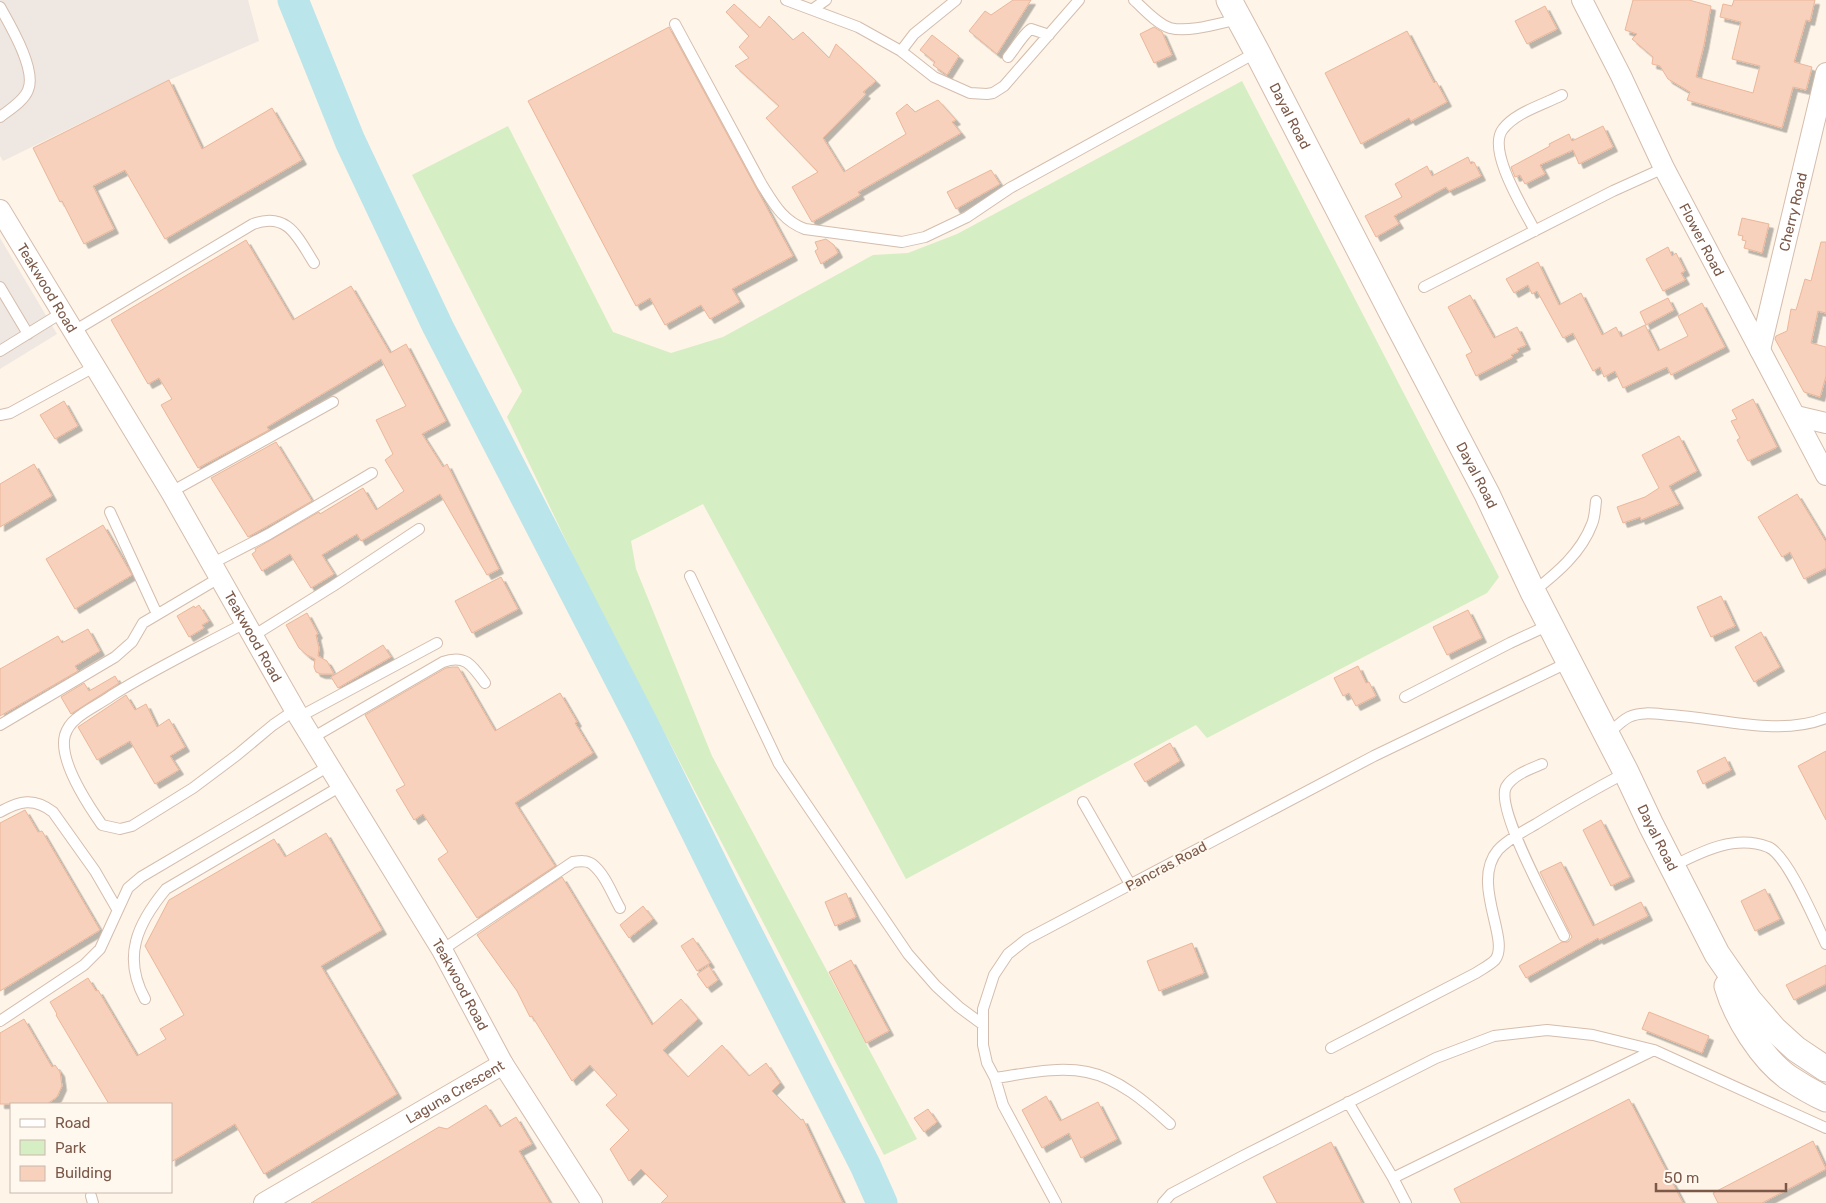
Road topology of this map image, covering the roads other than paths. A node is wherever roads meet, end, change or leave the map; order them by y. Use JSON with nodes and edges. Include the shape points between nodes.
{"nodes":[{"id":1,"x":786,"y":0,"type":"edge"},
{"id":2,"x":826,"y":0,"type":"edge"},
{"id":3,"x":956,"y":0,"type":"edge"},
{"id":4,"x":1079,"y":0,"type":"edge"},
{"id":5,"x":1134,"y":0,"type":"edge"},
{"id":6,"x":1582,"y":0,"type":"edge"},
{"id":7,"x":0,"y":7,"type":"edge"},
{"id":8,"x":812,"y":9,"type":"junction"},
{"id":9,"x":1234,"y":10,"type":"edge"},
{"id":10,"x":675,"y":24,"type":"dead end"},
{"id":11,"x":1049,"y":35,"type":"junction"},
{"id":12,"x":901,"y":51,"type":"junction"},
{"id":13,"x":1257,"y":52,"type":"junction"},
{"id":14,"x":1008,"y":57,"type":"dead end"},
{"id":15,"x":1826,"y":73,"type":"edge"},
{"id":16,"x":1562,"y":96,"type":"dead end"},
{"id":17,"x":0,"y":117,"type":"edge"},
{"id":18,"x":1664,"y":168,"type":"junction"},
{"id":19,"x":0,"y":210,"type":"edge"},
{"id":20,"x":1535,"y":231,"type":"junction"},
{"id":21,"x":314,"y":263,"type":"dead end"},
{"id":22,"x":0,"y":287,"type":"edge"},
{"id":23,"x":1424,"y":287,"type":"dead end"},
{"id":24,"x":63,"y":312,"type":"junction"},
{"id":25,"x":74,"y":331,"type":"junction"},
{"id":26,"x":28,"y":334,"type":"junction"},
{"id":27,"x":1760,"y":350,"type":"junction"},
{"id":28,"x":0,"y":351,"type":"edge"},
{"id":29,"x":94,"y":366,"type":"junction"},
{"id":30,"x":333,"y":402,"type":"dead end"},
{"id":31,"x":0,"y":415,"type":"edge"},
{"id":32,"x":1796,"y":416,"type":"junction"},
{"id":33,"x":1826,"y":423,"type":"edge"},
{"id":34,"x":372,"y":473,"type":"dead end"},
{"id":35,"x":1826,"y":475,"type":"edge"},
{"id":36,"x":170,"y":492,"type":"junction"},
{"id":37,"x":1596,"y":501,"type":"dead end"},
{"id":38,"x":110,"y":512,"type":"dead end"},
{"id":39,"x":419,"y":529,"type":"dead end"},
{"id":40,"x":215,"y":571,"type":"junction"},
{"id":41,"x":690,"y":576,"type":"dead end"},
{"id":42,"x":1533,"y":592,"type":"junction"},
{"id":43,"x":157,"y":614,"type":"junction"},
{"id":44,"x":1550,"y":625,"type":"junction"},
{"id":45,"x":249,"y":629,"type":"junction"},
{"id":46,"x":437,"y":643,"type":"dead end"},
{"id":47,"x":1570,"y":661,"type":"junction"},
{"id":48,"x":485,"y":683,"type":"dead end"},
{"id":49,"x":1405,"y":698,"type":"dead end"},
{"id":50,"x":297,"y":713,"type":"junction"},
{"id":51,"x":1826,"y":718,"type":"edge"},
{"id":52,"x":0,"y":725,"type":"edge"},
{"id":53,"x":1607,"y":736,"type":"junction"},
{"id":54,"x":312,"y":738,"type":"junction"},
{"id":55,"x":1542,"y":764,"type":"dead end"},
{"id":56,"x":329,"y":766,"type":"junction"},
{"id":57,"x":1626,"y":772,"type":"junction"},
{"id":58,"x":341,"y":786,"type":"junction"},
{"id":59,"x":1083,"y":802,"type":"dead end"},
{"id":60,"x":0,"y":812,"type":"edge"},
{"id":61,"x":1516,"y":836,"type":"junction"},
{"id":62,"x":1672,"y":866,"type":"junction"},
{"id":63,"x":1130,"y":884,"type":"junction"},
{"id":64,"x":620,"y":908,"type":"dead end"},
{"id":65,"x":118,"y":910,"type":"junction"},
{"id":66,"x":1564,"y":936,"type":"dead end"},
{"id":67,"x":1826,"y":944,"type":"edge"},
{"id":68,"x":442,"y":950,"type":"junction"},
{"id":69,"x":1717,"y":954,"type":"junction"},
{"id":70,"x":145,"y":1000,"type":"dead end"},
{"id":71,"x":0,"y":1021,"type":"edge"},
{"id":72,"x":982,"y":1024,"type":"junction"},
{"id":73,"x":1331,"y":1048,"type":"dead end"},
{"id":74,"x":1654,"y":1050,"type":"junction"},
{"id":75,"x":503,"y":1064,"type":"junction"},
{"id":76,"x":1826,"y":1070,"type":"edge"},
{"id":77,"x":995,"y":1078,"type":"junction"},
{"id":78,"x":1826,"y":1099,"type":"edge"},
{"id":79,"x":1348,"y":1102,"type":"junction"},
{"id":80,"x":1170,"y":1124,"type":"dead end"},
{"id":81,"x":1826,"y":1128,"type":"edge"},
{"id":82,"x":1393,"y":1178,"type":"junction"},
{"id":83,"x":264,"y":1203,"type":"edge"},
{"id":84,"x":592,"y":1203,"type":"edge"},
{"id":85,"x":1056,"y":1203,"type":"edge"},
{"id":86,"x":1163,"y":1203,"type":"edge"},
{"id":87,"x":1406,"y":1203,"type":"edge"}],
"edges":[{"from":1,"to":8,"type":"lane"},
{"from":2,"to":8,"type":"lane"},
{"from":3,"to":12,"type":"lane","via":[[914,34]]},
{"from":4,"to":11,"type":"lane"},
{"from":5,"to":9,"type":"lane","via":[[1170,28],[1185,30]]},
{"from":6,"to":18,"type":"street","name":"Flower Road"},
{"from":7,"to":17,"type":"lane","via":[[28,66],[31,80],[25,96]]},
{"from":8,"to":12,"type":"lane","via":[[858,27]]},
{"from":9,"to":13,"type":"street","name":"Dayal Road"},
{"from":10,"to":13,"type":"lane","via":[[762,185],[792,225],[902,242],[925,237],[967,217],[1010,188]]},
{"from":11,"to":12,"type":"lane","via":[[1004,86],[987,94],[970,93],[934,77]]},
{"from":11,"to":14,"type":"lane","via":[[1031,29],[1025,32]]},
{"from":13,"to":42,"type":"street","name":"Dayal Road","via":[[1488,494]]},
{"from":15,"to":27,"type":"street","name":"Cherry Road"},
{"from":16,"to":20,"type":"lane","via":[[1513,119],[1501,131],[1499,154]]},
{"from":18,"to":20,"type":"lane"},
{"from":18,"to":27,"type":"street","name":"Flower Road"},
{"from":19,"to":24,"type":"street","name":"Teakwood Road"},
{"from":20,"to":23,"type":"lane"},
{"from":21,"to":25,"type":"lane","via":[[293,229],[278,221],[263,221]]},
{"from":22,"to":26,"type":"lane"},
{"from":24,"to":25,"type":"street","name":"Teakwood Road"},
{"from":24,"to":26,"type":"lane"},
{"from":25,"to":29,"type":"street","name":"Teakwood Road"},
{"from":26,"to":28,"type":"lane"},
{"from":27,"to":32,"type":"street","name":"Flower Road"},
{"from":29,"to":31,"type":"lane"},
{"from":29,"to":36,"type":"street","name":"Teakwood Road"},
{"from":30,"to":36,"type":"lane"},
{"from":32,"to":33,"type":"street"},
{"from":32,"to":35,"type":"street","name":"Flower Road"},
{"from":34,"to":40,"type":"lane","via":[[269,534]]},
{"from":36,"to":40,"type":"street","name":"Teakwood Road"},
{"from":37,"to":42,"type":"lane","via":[[1593,523],[1585,540],[1559,571]]},
{"from":38,"to":43,"type":"lane"},
{"from":39,"to":45,"type":"lane","via":[[333,586]]},
{"from":40,"to":43,"type":"lane"},
{"from":40,"to":45,"type":"street","name":"Teakwood Road"},
{"from":41,"to":72,"type":"lane","via":[[779,764],[908,954],[936,986]]},
{"from":42,"to":44,"type":"street","name":"Dayal Road"},
{"from":43,"to":52,"type":"lane","via":[[143,623],[132,642],[116,657]]},
{"from":44,"to":47,"type":"street","name":"Dayal Road"},
{"from":44,"to":49,"type":"lane"},
{"from":45,"to":50,"type":"street","name":"Teakwood Road"},
{"from":45,"to":50,"type":"lane","via":[[129,685],[76,718],[65,736],[64,749],[87,804],[102,825],[120,829],[132,826],[193,788],[273,725]]},
{"from":46,"to":50,"type":"lane"},
{"from":47,"to":53,"type":"street","name":"Dayal Road"},
{"from":47,"to":63,"type":"lane","name":"Pancras Road","via":[[1374,756]]},
{"from":48,"to":54,"type":"lane","via":[[473,666],[453,658]]},
{"from":50,"to":54,"type":"street","name":"Teakwood Road"},
{"from":51,"to":53,"type":"lane","via":[[1797,726],[1775,726],[1638,714],[1628,718]]},
{"from":53,"to":57,"type":"street","name":"Dayal Road"},
{"from":54,"to":56,"type":"street","name":"Teakwood Road"},
{"from":55,"to":61,"type":"lane","via":[[1521,774],[1506,787],[1504,803]]},
{"from":56,"to":58,"type":"street","name":"Teakwood Road"},
{"from":56,"to":65,"type":"lane","via":[[141,877],[128,888]]},
{"from":57,"to":61,"type":"lane"},
{"from":57,"to":62,"type":"street","name":"Dayal Road"},
{"from":58,"to":68,"type":"street","name":"Teakwood Road"},
{"from":58,"to":70,"type":"lane","via":[[166,889],[146,914],[135,939],[134,974]]},
{"from":59,"to":63,"type":"lane"},
{"from":60,"to":65,"type":"lane","via":[[23,802],[44,804],[95,871]]},
{"from":61,"to":66,"type":"lane"},
{"from":61,"to":73,"type":"lane","via":[[1498,850],[1489,872],[1490,905],[1499,941],[1495,960]]},
{"from":62,"to":67,"type":"lane","via":[[1703,851],[1725,845],[1746,843],[1769,847],[1782,858]]},
{"from":62,"to":69,"type":"street","name":"Dayal Road"},
{"from":63,"to":72,"type":"lane","name":"Pancras Road","via":[[1027,939],[1008,954],[987,992]]},
{"from":64,"to":68,"type":"lane","via":[[604,878],[592,864],[573,862]]},
{"from":65,"to":71,"type":"lane","via":[[100,949],[84,965]]},
{"from":68,"to":75,"type":"street","name":"Teakwood Road"},
{"from":69,"to":76,"type":"street","name":"Dayal Road","via":[[1774,1029]]},
{"from":69,"to":78,"type":"street","name":"Dayal Road","via":[[1729,994],[1763,1051],[1788,1077]]},
{"from":72,"to":77,"type":"lane","name":"Pancras Road","via":[[987,1063]]},
{"from":74,"to":79,"type":"lane","via":[[1593,1035],[1547,1030],[1494,1036],[1436,1058]]},
{"from":74,"to":81,"type":"lane"},
{"from":74,"to":82,"type":"lane"},
{"from":75,"to":83,"type":"street","name":"Laguna Crescent"},
{"from":75,"to":84,"type":"street","name":"Laguna Crescent"},
{"from":77,"to":80,"type":"lane","via":[[1042,1071],[1086,1071],[1102,1076],[1143,1099]]},
{"from":77,"to":85,"type":"lane","name":"Pancras Road","via":[[1003,1105]]},
{"from":79,"to":82,"type":"lane"},
{"from":79,"to":86,"type":"lane","via":[[1171,1194]]},
{"from":82,"to":87,"type":"lane"}]}
